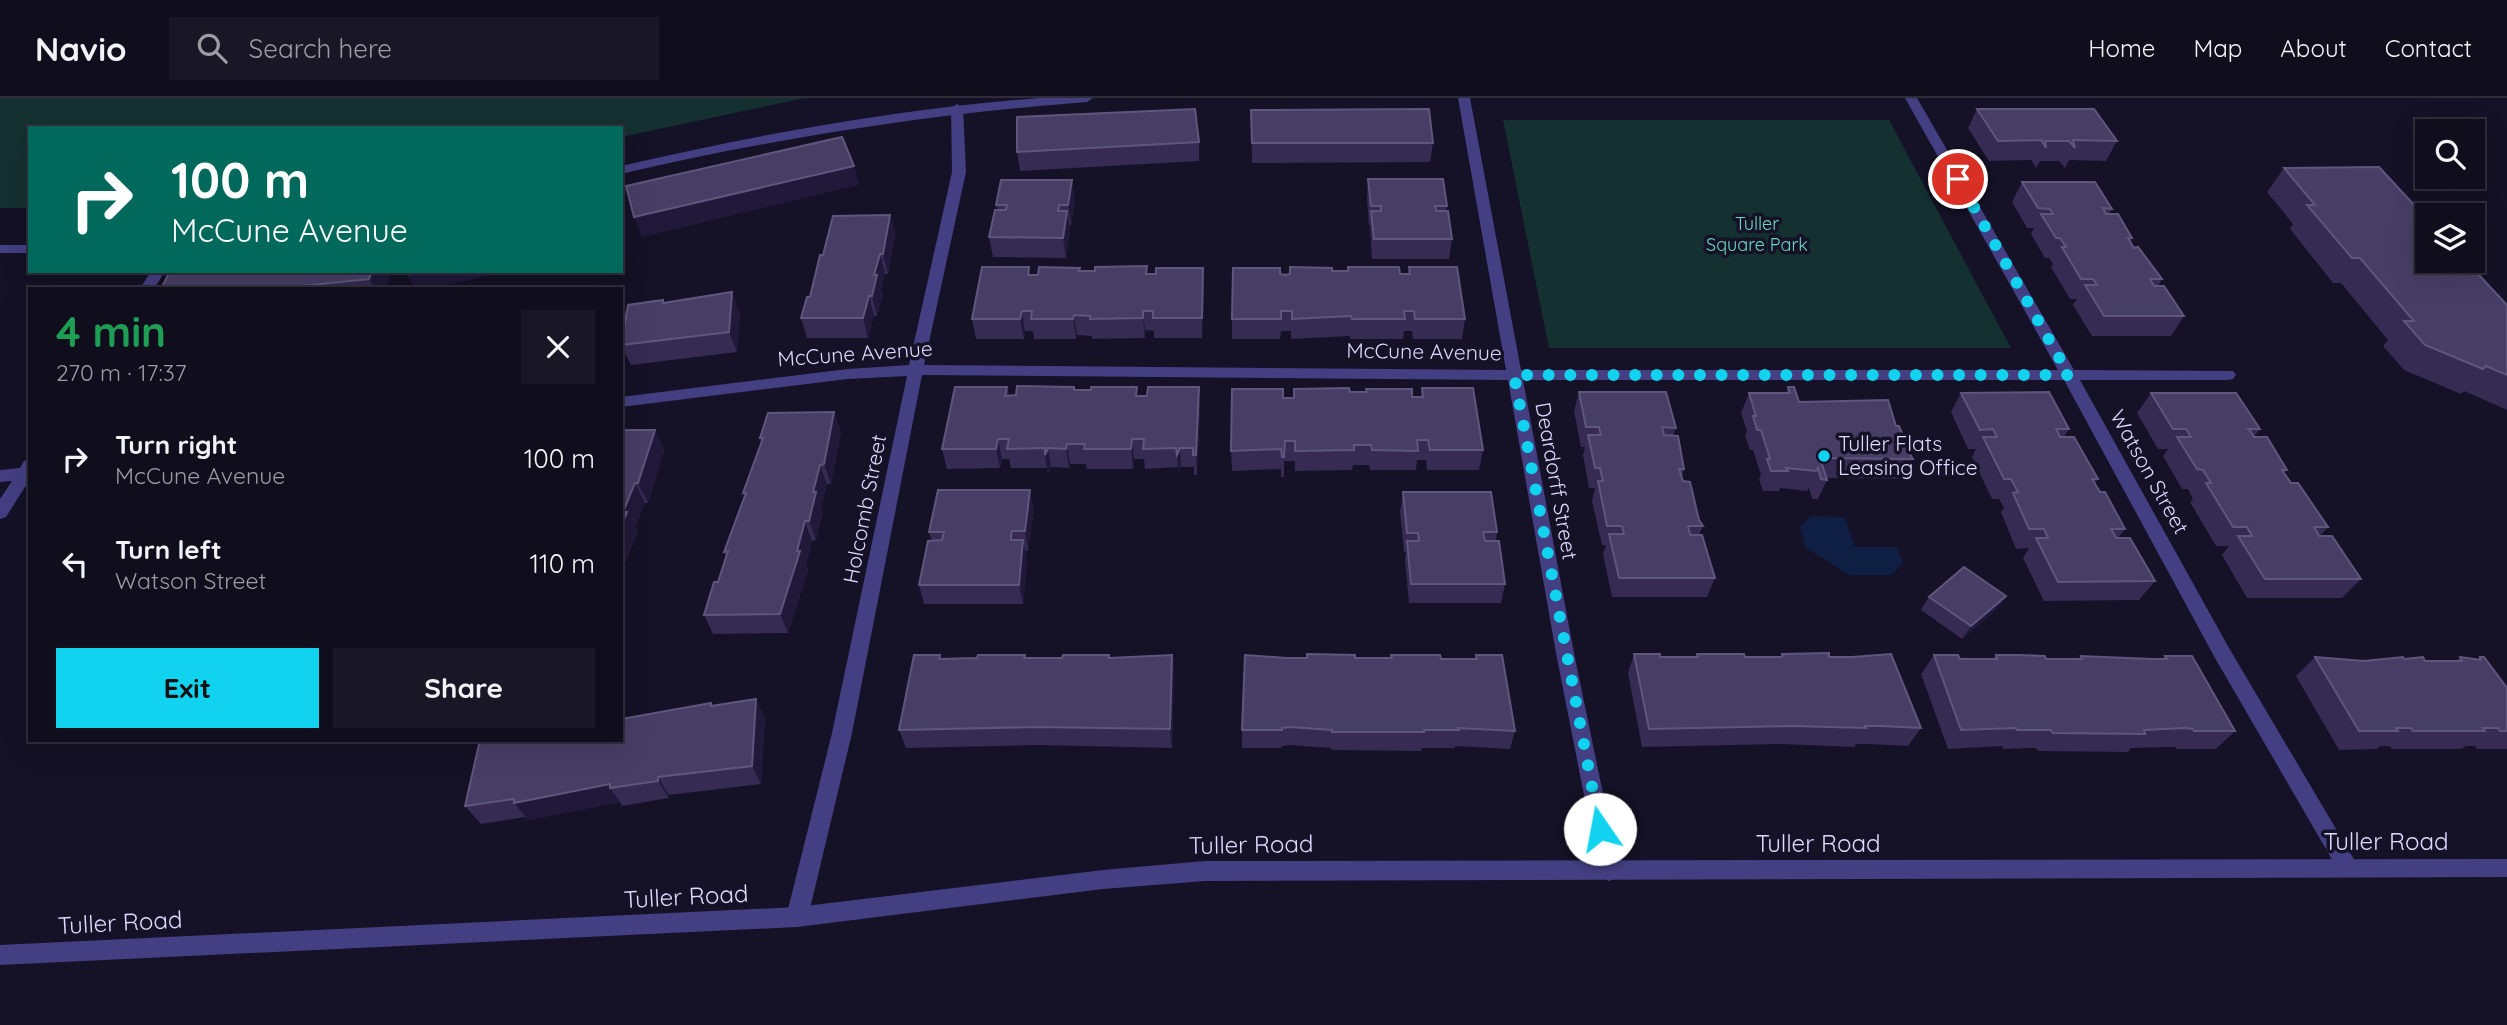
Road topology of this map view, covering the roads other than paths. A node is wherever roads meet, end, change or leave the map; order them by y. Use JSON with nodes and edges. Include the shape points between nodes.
{"nodes":[{"id":1,"x":1087,"y":98,"type":"edge"},
{"id":2,"x":1464,"y":98,"type":"edge"},
{"id":3,"x":1911,"y":98,"type":"edge"},
{"id":4,"x":957,"y":108,"type":"junction"},
{"id":5,"x":623,"y":170,"type":"edge"},
{"id":6,"x":28,"y":248,"type":"edge"},
{"id":7,"x":0,"y":249,"type":"edge"},
{"id":8,"x":916,"y":370,"type":"junction"},
{"id":9,"x":1514,"y":375,"type":"junction"},
{"id":10,"x":2069,"y":375,"type":"junction"},
{"id":11,"x":2228,"y":375,"type":"dead end"},
{"id":12,"x":623,"y":402,"type":"edge"},
{"id":13,"x":28,"y":471,"type":"edge"},
{"id":14,"x":0,"y":476,"type":"edge"},
{"id":15,"x":0,"y":513,"type":"edge"},
{"id":16,"x":2348,"y":868,"type":"junction"},
{"id":17,"x":2507,"y":868,"type":"edge"},
{"id":18,"x":1609,"y":871,"type":"junction"},
{"id":19,"x":797,"y":918,"type":"junction"},
{"id":20,"x":0,"y":955,"type":"edge"}],
"edges":[{"from":1,"to":4,"type":"street"},
{"from":2,"to":9,"type":"street","name":"Deardorff Street"},
{"from":3,"to":10,"type":"street","name":"Watson Street"},
{"from":4,"to":5,"type":"street","via":[[798,131]]},
{"from":4,"to":8,"type":"street","name":"Holcomb Street","via":[[960,172]]},
{"from":6,"to":7,"type":"street"},
{"from":8,"to":9,"type":"street","name":"McCune Avenue"},
{"from":8,"to":12,"type":"street","name":"McCune Avenue"},
{"from":8,"to":19,"type":"street","name":"Holcomb Street","via":[[842,733]]},
{"from":9,"to":10,"type":"street","name":"McCune Avenue"},
{"from":9,"to":18,"type":"street","name":"Deardorff Street"},
{"from":10,"to":11,"type":"street","name":"McCune Avenue"},
{"from":10,"to":16,"type":"street","name":"Watson Street","via":[[2222,653]]},
{"from":13,"to":14,"type":"street"},
{"from":13,"to":15,"type":"street"},
{"from":16,"to":17,"type":"street","name":"Tuller Road"},
{"from":16,"to":18,"type":"street","name":"Tuller Road"},
{"from":18,"to":19,"type":"street","name":"Tuller Road","via":[[1311,869],[1160,874]]},
{"from":19,"to":20,"type":"street","name":"Tuller Road"}]}
